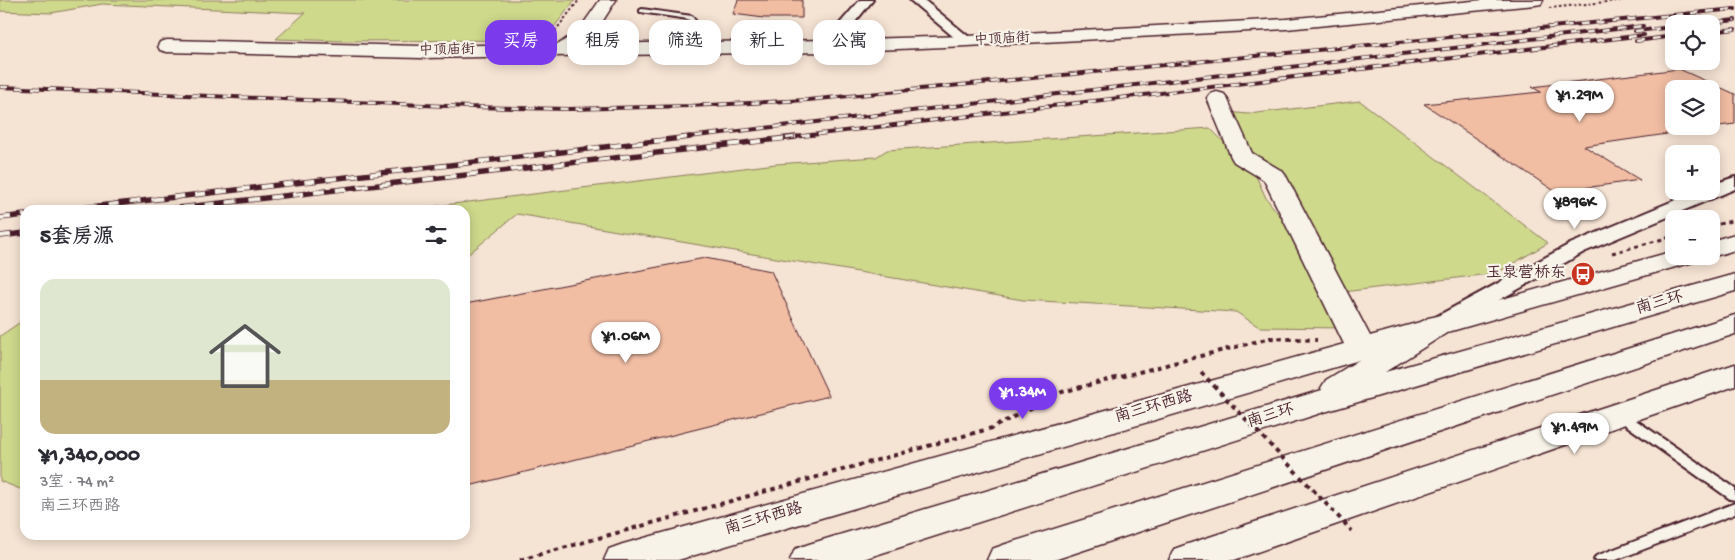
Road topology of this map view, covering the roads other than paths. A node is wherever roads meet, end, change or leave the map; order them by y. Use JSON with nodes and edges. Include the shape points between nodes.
{"nodes":[{"id":1,"x":595,"y":0,"type":"edge"},
{"id":2,"x":608,"y":0,"type":"edge"},
{"id":3,"x":867,"y":0,"type":"edge"},
{"id":4,"x":916,"y":0,"type":"edge"},
{"id":5,"x":1535,"y":0,"type":"edge"},
{"id":6,"x":1513,"y":1,"type":"edge"},
{"id":7,"x":642,"y":11,"type":"dead end"},
{"id":8,"x":692,"y":20,"type":"edge"},
{"id":9,"x":850,"y":20,"type":"edge"},
{"id":10,"x":967,"y":42,"type":"junction"},
{"id":11,"x":885,"y":44,"type":"edge"},
{"id":12,"x":167,"y":46,"type":"dead end"},
{"id":13,"x":813,"y":46,"type":"edge"},
{"id":14,"x":721,"y":47,"type":"edge"},
{"id":15,"x":649,"y":48,"type":"edge"},
{"id":16,"x":565,"y":49,"type":"junction"},
{"id":17,"x":1216,"y":98,"type":"dead end"},
{"id":18,"x":1735,"y":182,"type":"edge"},
{"id":19,"x":1735,"y":242,"type":"edge"},
{"id":20,"x":1720,"y":246,"type":"edge"},
{"id":21,"x":1665,"y":261,"type":"edge"},
{"id":22,"x":1735,"y":282,"type":"edge"},
{"id":23,"x":1735,"y":324,"type":"edge"},
{"id":24,"x":1438,"y":325,"type":"junction"},
{"id":25,"x":1359,"y":342,"type":"junction"},
{"id":26,"x":1735,"y":375,"type":"edge"},
{"id":27,"x":1310,"y":405,"type":"junction"},
{"id":28,"x":1620,"y":414,"type":"junction"},
{"id":29,"x":1735,"y":495,"type":"edge"},
{"id":30,"x":1735,"y":508,"type":"edge"},
{"id":31,"x":623,"y":560,"type":"edge"},
{"id":32,"x":809,"y":560,"type":"edge"},
{"id":33,"x":1006,"y":560,"type":"edge"},
{"id":34,"x":1188,"y":560,"type":"edge"},
{"id":35,"x":1601,"y":560,"type":"edge"}],
"edges":[{"from":1,"to":16,"type":"main road","via":[[568,34]]},
{"from":2,"to":16,"type":"main road","via":[[586,34]]},
{"from":3,"to":9,"type":"street"},
{"from":4,"to":10,"type":"street"},
{"from":5,"to":6,"type":"main road","name":"中顶庙街"},
{"from":6,"to":10,"type":"main road","name":"中顶庙街","via":[[1286,24]]},
{"from":7,"to":8,"type":"lane","via":[[690,17]]},
{"from":10,"to":11,"type":"main road","name":"中顶庙街"},
{"from":12,"to":16,"type":"main road","name":"中顶庙街","via":[[421,52]]},
{"from":13,"to":14,"type":"main road","name":"中顶庙街"},
{"from":15,"to":16,"type":"main road","name":"中顶庙街"},
{"from":17,"to":25,"type":"main road","via":[[1242,157],[1274,176]]},
{"from":18,"to":24,"type":"street","via":[[1577,248]]},
{"from":19,"to":20,"type":"main road"},
{"from":21,"to":24,"type":"main road","name":"南三环西路"},
{"from":22,"to":27,"type":"main road","name":"南三环"},
{"from":23,"to":33,"type":"main road"},
{"from":24,"to":25,"type":"main road","name":"南三环西路"},
{"from":24,"to":27,"type":"main road"},
{"from":25,"to":31,"type":"main road","name":"南三环西路"},
{"from":26,"to":28,"type":"main road"},
{"from":27,"to":32,"type":"main road","name":"南三环"},
{"from":28,"to":29,"type":"lane"},
{"from":28,"to":34,"type":"main road"},
{"from":30,"to":35,"type":"lane"}]}
